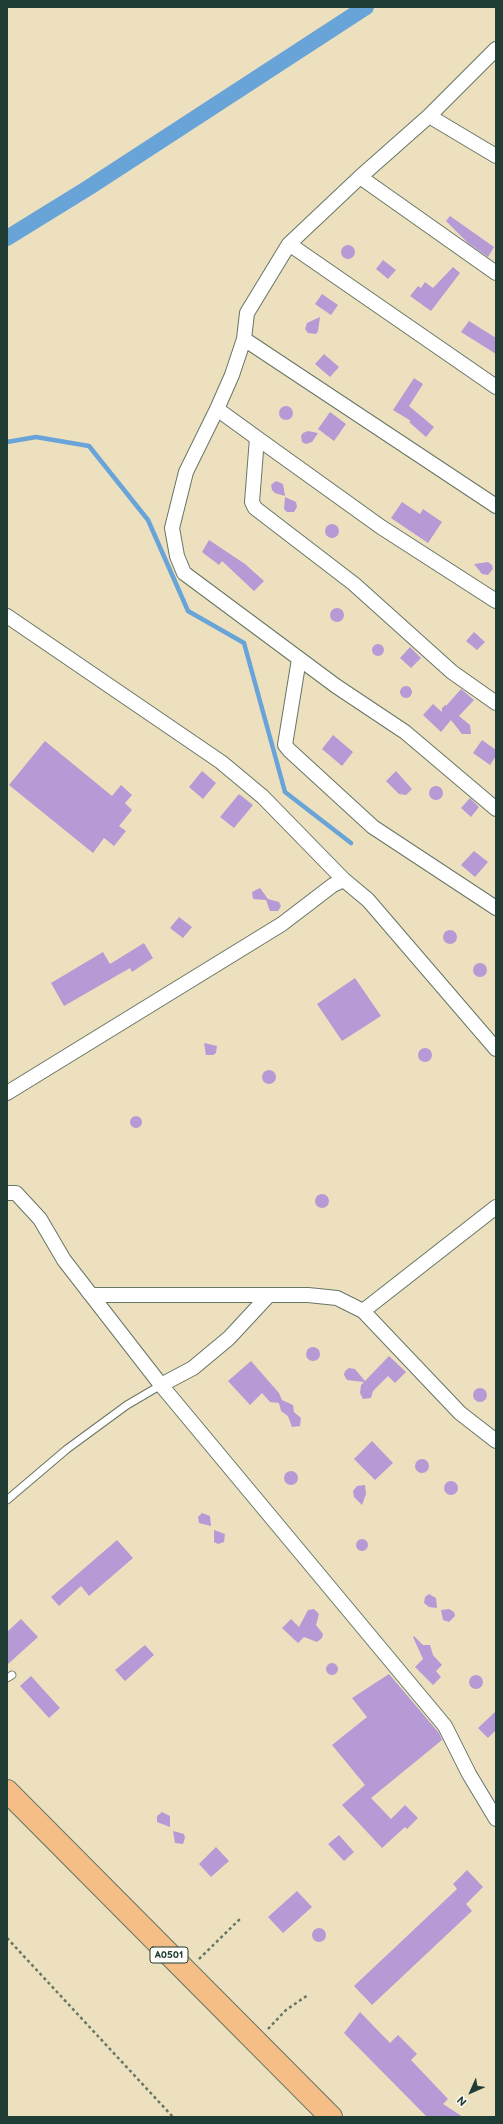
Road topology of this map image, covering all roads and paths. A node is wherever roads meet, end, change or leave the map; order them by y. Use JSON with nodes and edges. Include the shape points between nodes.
{"nodes":[{"id":1,"x":496,"y":49,"type":"edge"},
{"id":2,"x":429,"y":116,"type":"junction"},
{"id":3,"x":496,"y":156,"type":"edge"},
{"id":4,"x":360,"y":177,"type":"junction"},
{"id":5,"x":289,"y":244,"type":"junction"},
{"id":6,"x":496,"y":273,"type":"edge"},
{"id":7,"x":244,"y":339,"type":"junction"},
{"id":8,"x":496,"y":387,"type":"edge"},
{"id":9,"x":217,"y":409,"type":"junction"},
{"id":10,"x":257,"y":438,"type":"junction"},
{"id":11,"x":496,"y":506,"type":"edge"},
{"id":12,"x":496,"y":601,"type":"edge"},
{"id":13,"x":7,"y":616,"type":"edge"},
{"id":14,"x":299,"y":659,"type":"junction"},
{"id":15,"x":496,"y":703,"type":"edge"},
{"id":16,"x":496,"y":809,"type":"edge"},
{"id":17,"x":344,"y":880,"type":"junction"},
{"id":18,"x":496,"y":908,"type":"edge"},
{"id":19,"x":496,"y":1049,"type":"edge"},
{"id":20,"x":9,"y":1089,"type":"edge"},
{"id":21,"x":7,"y":1193,"type":"edge"},
{"id":22,"x":496,"y":1208,"type":"edge"},
{"id":23,"x":64,"y":1260,"type":"junction"},
{"id":24,"x":268,"y":1296,"type":"junction"},
{"id":25,"x":362,"y":1311,"type":"junction"},
{"id":26,"x":161,"y":1385,"type":"junction"},
{"id":27,"x":496,"y":1441,"type":"edge"},
{"id":28,"x":7,"y":1500,"type":"edge"},
{"id":29,"x":7,"y":1792,"type":"edge"},
{"id":30,"x":496,"y":1819,"type":"edge"},
{"id":31,"x":241,"y":1918,"type":"dead end"},
{"id":32,"x":7,"y":1938,"type":"edge"},
{"id":33,"x":186,"y":1972,"type":"junction"},
{"id":34,"x":308,"y":1995,"type":"dead end"},
{"id":35,"x":255,"y":2042,"type":"junction"},
{"id":36,"x":173,"y":2117,"type":"edge"},
{"id":37,"x":331,"y":2117,"type":"edge"}],
"edges":[{"from":1,"to":2,"type":"street"},
{"from":2,"to":3,"type":"street"},
{"from":2,"to":4,"type":"street"},
{"from":4,"to":5,"type":"street"},
{"from":4,"to":6,"type":"street"},
{"from":5,"to":7,"type":"street","via":[[247,313]]},
{"from":5,"to":8,"type":"street"},
{"from":7,"to":9,"type":"street"},
{"from":7,"to":11,"type":"street"},
{"from":9,"to":10,"type":"street"},
{"from":9,"to":14,"type":"street","via":[[186,472],[172,528],[177,556],[184,573]]},
{"from":10,"to":12,"type":"street","via":[[381,528]]},
{"from":10,"to":15,"type":"street","via":[[252,502],[255,508],[354,584],[452,672]]},
{"from":13,"to":17,"type":"street","via":[[221,762],[263,797]]},
{"from":14,"to":16,"type":"street","via":[[405,732]]},
{"from":14,"to":18,"type":"street","via":[[285,745],[373,827]]},
{"from":17,"to":19,"type":"street","via":[[368,900]]},
{"from":17,"to":20,"type":"street","via":[[333,885],[282,924]]},
{"from":21,"to":23,"type":"street","via":[[16,1193],[40,1219]]},
{"from":22,"to":25,"type":"street"},
{"from":23,"to":24,"type":"street","via":[[91,1295]]},
{"from":23,"to":26,"type":"street"},
{"from":24,"to":25,"type":"street","via":[[308,1295],[337,1298]]},
{"from":24,"to":26,"type":"street","via":[[229,1338],[193,1368]]},
{"from":25,"to":27,"type":"street","via":[[460,1413]]},
{"from":26,"to":28,"type":"lane","via":[[127,1405],[67,1448]]},
{"from":26,"to":30,"type":"street","via":[[445,1726],[469,1774]]},
{"from":29,"to":33,"type":"highway","number":"A0501"},
{"from":31,"to":33,"type":"path"},
{"from":32,"to":36,"type":"path"},
{"from":33,"to":35,"type":"highway","number":"A0501"},
{"from":34,"to":35,"type":"path","via":[[286,2010]]},
{"from":35,"to":37,"type":"highway","number":"A0501"}]}
